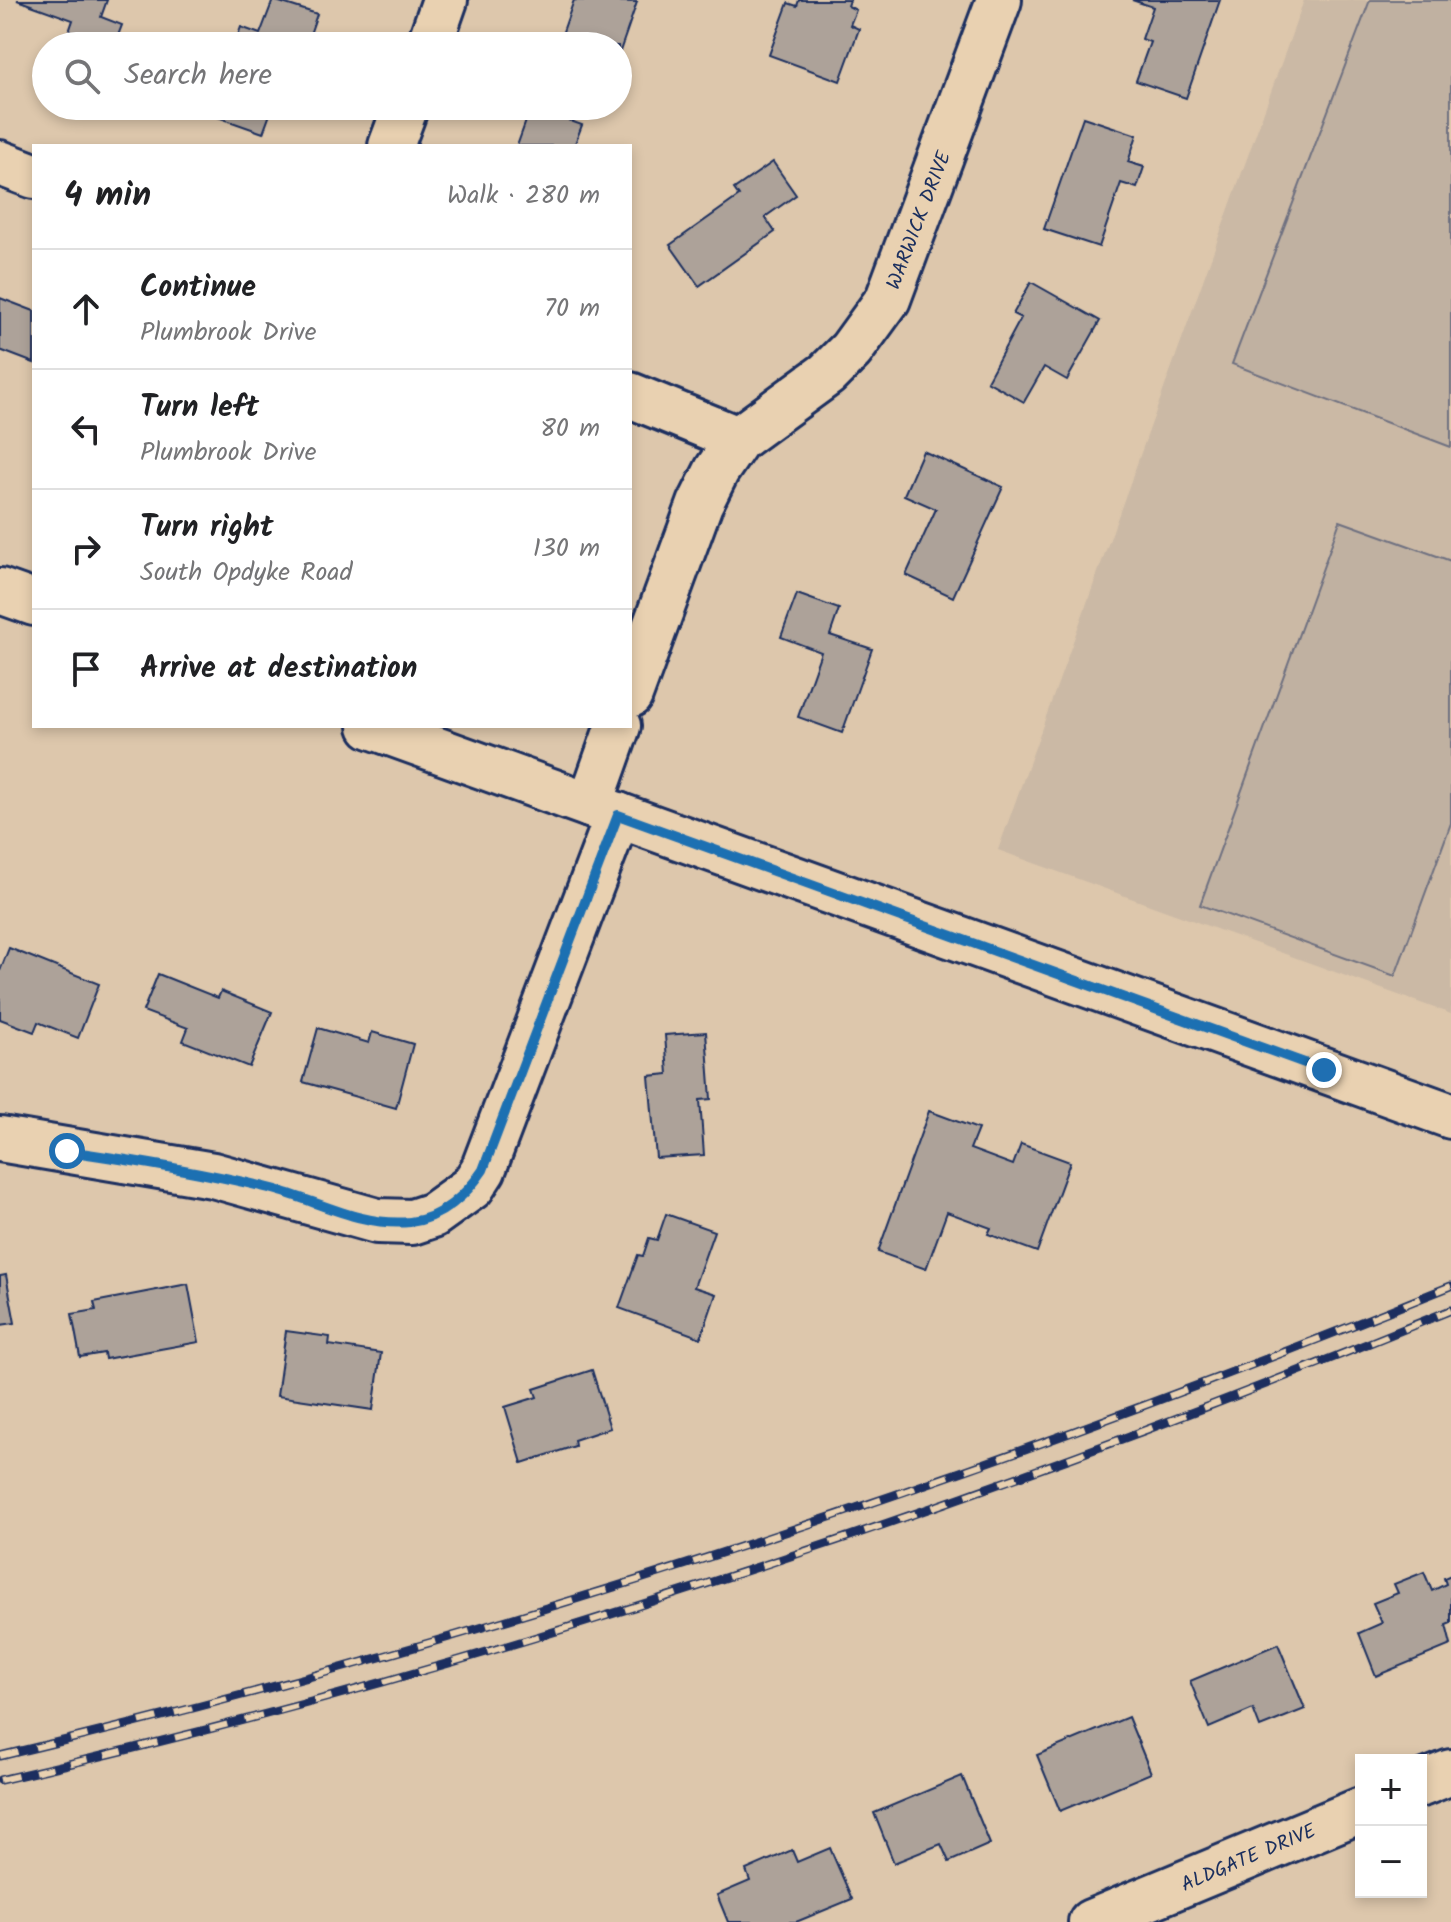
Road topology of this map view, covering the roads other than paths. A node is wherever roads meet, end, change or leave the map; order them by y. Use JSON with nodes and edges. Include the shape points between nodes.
{"nodes":[{"id":1,"x":445,"y":0,"type":"edge"},
{"id":2,"x":999,"y":0,"type":"edge"},
{"id":3,"x":434,"y":32,"type":"edge"},
{"id":4,"x":401,"y":120,"type":"edge"},
{"id":5,"x":392,"y":144,"type":"edge"},
{"id":6,"x":0,"y":163,"type":"edge"},
{"id":7,"x":32,"y":175,"type":"edge"},
{"id":8,"x":632,"y":396,"type":"edge"},
{"id":9,"x":738,"y":439,"type":"junction"},
{"id":10,"x":0,"y":591,"type":"edge"},
{"id":11,"x":32,"y":602,"type":"edge"},
{"id":12,"x":632,"y":690,"type":"edge"},
{"id":13,"x":377,"y":728,"type":"edge"},
{"id":14,"x":618,"y":728,"type":"edge"},
{"id":15,"x":604,"y":810,"type":"junction"},
{"id":16,"x":1451,"y":1116,"type":"edge"},
{"id":17,"x":0,"y":1139,"type":"edge"},
{"id":18,"x":1451,"y":1772,"type":"edge"},
{"id":19,"x":1427,"y":1782,"type":"edge"},
{"id":20,"x":1355,"y":1812,"type":"edge"},
{"id":21,"x":1091,"y":1922,"type":"edge"}],
"edges":[{"from":1,"to":3,"type":"street"},
{"from":2,"to":9,"type":"street","name":"WARWICK DRIVE","via":[[888,299],[827,374]]},
{"from":4,"to":5,"type":"street"},
{"from":6,"to":7,"type":"street"},
{"from":8,"to":9,"type":"street"},
{"from":9,"to":12,"type":"street","name":"WARWICK DRIVE","via":[[700,504]]},
{"from":10,"to":11,"type":"street"},
{"from":13,"to":15,"type":"street"},
{"from":14,"to":15,"type":"street"},
{"from":15,"to":16,"type":"street"},
{"from":15,"to":17,"type":"street","via":[[483,1170],[472,1187],[433,1215],[412,1222],[377,1221],[213,1175]]},
{"from":18,"to":19,"type":"street"},
{"from":20,"to":21,"type":"street","name":"ALDGATE DRIVE"}]}
